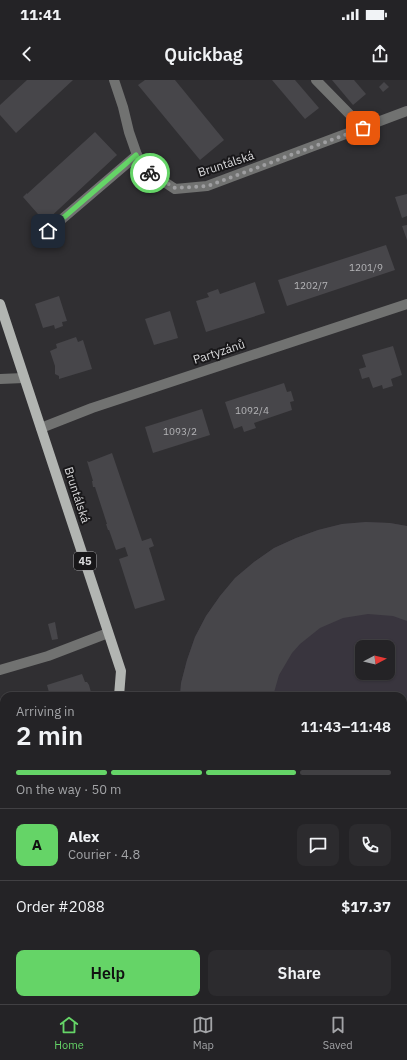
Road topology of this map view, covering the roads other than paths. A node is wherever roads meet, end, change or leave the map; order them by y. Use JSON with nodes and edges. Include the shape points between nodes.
{"nodes":[{"id":1,"x":114,"y":80,"type":"edge"},
{"id":2,"x":316,"y":80,"type":"edge"},
{"id":3,"x":407,"y":111,"type":"edge"},
{"id":4,"x":363,"y":128,"type":"junction"},
{"id":5,"x":136,"y":155,"type":"junction"},
{"id":6,"x":48,"y":231,"type":"dead end"},
{"id":7,"x":0,"y":304,"type":"edge"},
{"id":8,"x":407,"y":304,"type":"edge"},
{"id":9,"x":24,"y":378,"type":"junction"},
{"id":10,"x":0,"y":379,"type":"edge"},
{"id":11,"x":41,"y":428,"type":"junction"},
{"id":12,"x":108,"y":633,"type":"junction"},
{"id":13,"x":0,"y":670,"type":"edge"},
{"id":14,"x":119,"y":692,"type":"edge"}],
"edges":[{"from":1,"to":5,"type":"street","name":"Bruntálská"},
{"from":2,"to":4,"type":"street"},
{"from":3,"to":4,"type":"street","name":"Bruntálská"},
{"from":4,"to":5,"type":"street","name":"Bruntálská","via":[[208,186],[175,188],[145,169]]},
{"from":5,"to":6,"type":"street"},
{"from":7,"to":9,"type":"main road","name":"Bruntálská","number":"45"},
{"from":8,"to":11,"type":"street","name":"Partyzánů","via":[[92,408]]},
{"from":9,"to":10,"type":"street"},
{"from":9,"to":11,"type":"main road","name":"Bruntálská","number":"45"},
{"from":11,"to":12,"type":"main road","name":"Bruntálská","number":"45"},
{"from":12,"to":13,"type":"street","via":[[48,656]]},
{"from":12,"to":14,"type":"main road","name":"Bruntálská","number":"45","via":[[120,671]]}]}
